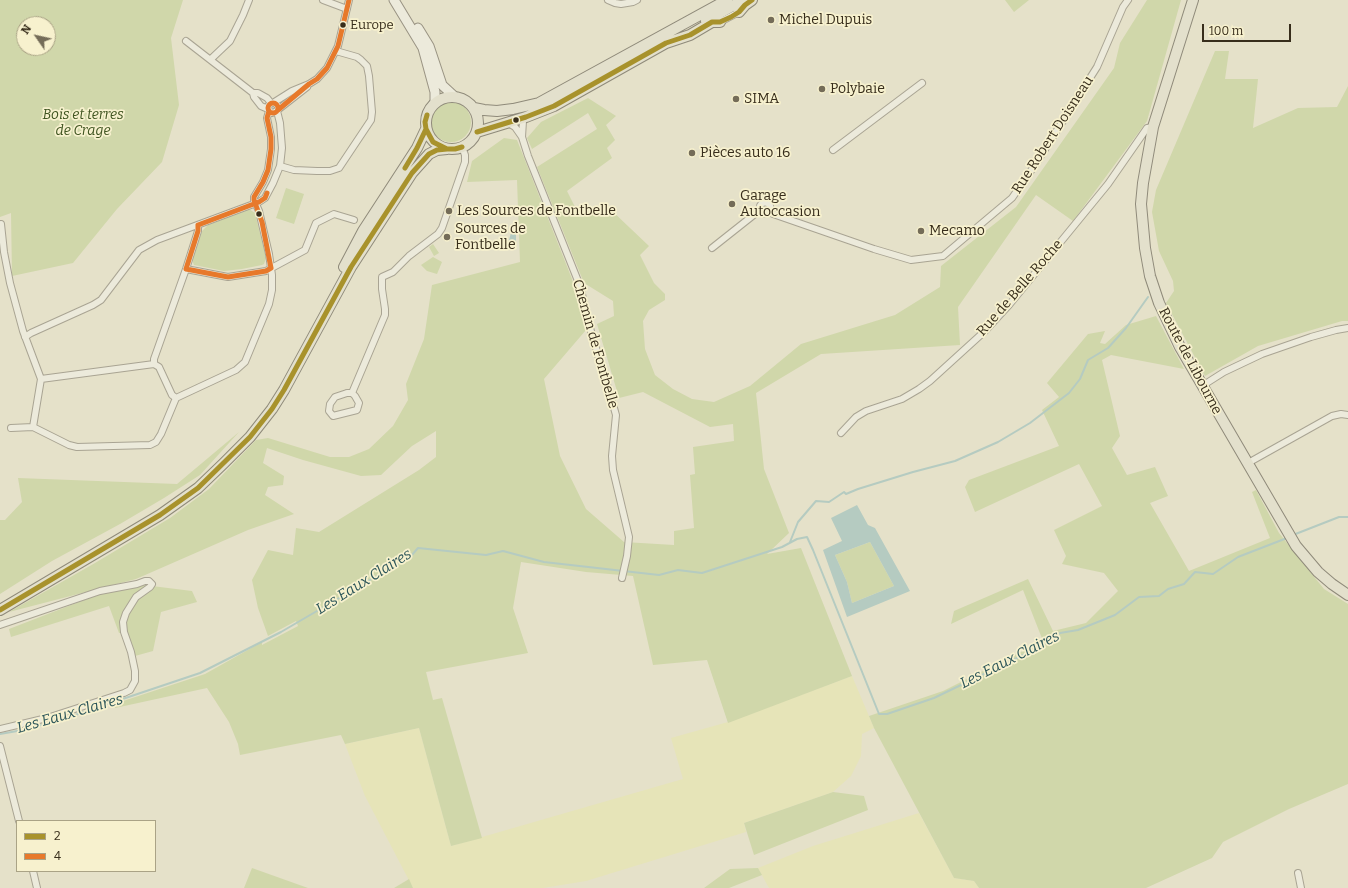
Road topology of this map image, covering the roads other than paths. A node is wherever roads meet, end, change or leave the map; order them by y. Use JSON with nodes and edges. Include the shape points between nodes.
{"nodes":[{"id":1,"x":249,"y":0,"type":"edge"},
{"id":2,"x":323,"y":0,"type":"edge"},
{"id":3,"x":349,"y":0,"type":"edge"},
{"id":4,"x":608,"y":0,"type":"edge"},
{"id":5,"x":637,"y":0,"type":"edge"},
{"id":6,"x":727,"y":0,"type":"edge"},
{"id":7,"x":743,"y":0,"type":"edge"},
{"id":8,"x":752,"y":0,"type":"edge"},
{"id":9,"x":1128,"y":0,"type":"edge"},
{"id":10,"x":1192,"y":0,"type":"edge"},
{"id":11,"x":396,"y":3,"type":"edge"},
{"id":12,"x":346,"y":9,"type":"junction"},
{"id":13,"x":739,"y":12,"type":"joint"},
{"id":14,"x":720,"y":22,"type":"joint"},
{"id":15,"x":186,"y":41,"type":"dead end"},
{"id":16,"x":666,"y":44,"type":"junction"},
{"id":17,"x":336,"y":51,"type":"junction"},
{"id":18,"x":211,"y":59,"type":"junction"},
{"id":19,"x":922,"y":83,"type":"dead end"},
{"id":20,"x":309,"y":84,"type":"junction"},
{"id":21,"x":253,"y":93,"type":"junction"},
{"id":22,"x":455,"y":97,"type":"junction"},
{"id":23,"x":435,"y":103,"type":"junction"},
{"id":24,"x":270,"y":106,"type":"junction"},
{"id":25,"x":474,"y":108,"type":"junction"},
{"id":26,"x":277,"y":110,"type":"junction"},
{"id":27,"x":526,"y":117,"type":"junction"},
{"id":28,"x":507,"y":122,"type":"junction"},
{"id":29,"x":1153,"y":127,"type":"junction"},
{"id":30,"x":426,"y":129,"type":"junction"},
{"id":31,"x":477,"y":132,"type":"junction"},
{"id":32,"x":522,"y":137,"type":"junction"},
{"id":33,"x":462,"y":147,"type":"junction"},
{"id":34,"x":446,"y":149,"type":"junction"},
{"id":35,"x":833,"y":150,"type":"dead end"},
{"id":36,"x":280,"y":166,"type":"junction"},
{"id":37,"x":255,"y":203,"type":"junction"},
{"id":38,"x":760,"y":210,"type":"junction"},
{"id":39,"x":769,"y":211,"type":"junction"},
{"id":40,"x":354,"y":220,"type":"dead end"},
{"id":41,"x":1,"y":224,"type":"edge"},
{"id":42,"x":198,"y":225,"type":"junction"},
{"id":43,"x":712,"y":248,"type":"dead end"},
{"id":44,"x":271,"y":268,"type":"junction"},
{"id":45,"x":186,"y":269,"type":"junction"},
{"id":46,"x":1348,"y":328,"type":"edge"},
{"id":47,"x":25,"y":337,"type":"junction"},
{"id":48,"x":154,"y":364,"type":"junction"},
{"id":49,"x":41,"y":379,"type":"junction"},
{"id":50,"x":1202,"y":386,"type":"junction"},
{"id":51,"x":352,"y":393,"type":"junction"},
{"id":52,"x":176,"y":398,"type":"junction"},
{"id":53,"x":1348,"y":415,"type":"edge"},
{"id":54,"x":33,"y":427,"type":"junction"},
{"id":55,"x":11,"y":428,"type":"dead end"},
{"id":56,"x":841,"y":433,"type":"dead end"},
{"id":57,"x":1248,"y":464,"type":"junction"},
{"id":58,"x":622,"y":577,"type":"dead end"},
{"id":59,"x":1348,"y":595,"type":"edge"},
{"id":60,"x":0,"y":603,"type":"edge"},
{"id":61,"x":0,"y":610,"type":"edge"},
{"id":62,"x":0,"y":626,"type":"edge"},
{"id":63,"x":0,"y":729,"type":"edge"},
{"id":64,"x":0,"y":746,"type":"edge"},
{"id":65,"x":19,"y":820,"type":"edge"},
{"id":66,"x":33,"y":872,"type":"edge"},
{"id":67,"x":1298,"y":873,"type":"dead end"},
{"id":68,"x":37,"y":888,"type":"edge"},
{"id":69,"x":1301,"y":888,"type":"edge"}],
"edges":[{"from":1,"to":18,"type":"street","via":[[230,41]]},
{"from":2,"to":12,"type":"street"},
{"from":3,"to":12,"type":"street"},
{"from":4,"to":5,"type":"street","via":[[621,4]]},
{"from":6,"to":25,"type":"main road","via":[[539,103],[497,111]]},
{"from":7,"to":16,"type":"main road"},
{"from":8,"to":13,"type":"main road"},
{"from":9,"to":39,"type":"street","name":"Rue Robert Doisneau","via":[[1097,67],[1012,198],[943,256],[911,260]]},
{"from":10,"to":29,"type":"main road","name":"Route de Libourne"},
{"from":11,"to":22,"type":"main road","via":[[426,40],[442,85]]},
{"from":11,"to":23,"type":"main road","via":[[422,48],[435,92]]},
{"from":12,"to":17,"type":"street"},
{"from":13,"to":14,"type":"street"},
{"from":14,"to":16,"type":"main road","via":[[712,22]]},
{"from":15,"to":18,"type":"street"},
{"from":16,"to":27,"type":"main road","via":[[554,106]]},
{"from":17,"to":20,"type":"street","via":[[323,74]]},
{"from":17,"to":36,"type":"street","via":[[357,58],[367,66],[371,120],[338,168],[317,171],[294,170]]},
{"from":18,"to":21,"type":"street"},
{"from":19,"to":35,"type":"street"},
{"from":20,"to":24,"type":"street","via":[[292,91]]},
{"from":20,"to":26,"type":"street"},
{"from":21,"to":24,"type":"street","via":[[267,98]]},
{"from":21,"to":24,"type":"street","via":[[261,106]]},
{"from":22,"to":23,"type":"main road","via":[[444,98]]},
{"from":22,"to":25,"type":"main road","via":[[469,102]]},
{"from":23,"to":30,"type":"main road","via":[[427,115]]},
{"from":24,"to":26,"type":"street","via":[[274,113]]},
{"from":24,"to":26,"type":"street","via":[[277,104]]},
{"from":24,"to":37,"type":"street","via":[[268,118],[271,149],[268,170],[254,197]]},
{"from":25,"to":31,"type":"main road","via":[[478,120]]},
{"from":26,"to":36,"type":"street","via":[[282,148]]},
{"from":27,"to":28,"type":"main road"},
{"from":27,"to":32,"type":"street","via":[[523,121]]},
{"from":28,"to":31,"type":"main road"},
{"from":28,"to":32,"type":"street","name":"Chemin de Fontbelle","via":[[515,127]]},
{"from":29,"to":50,"type":"main road","name":"Route de Libourne","via":[[1141,204],[1144,248],[1159,303]]},
{"from":29,"to":56,"type":"street","name":"Rue de Belle Roche","via":[[1147,128],[1108,184],[985,331],[919,389],[902,399],[866,411],[856,417]]},
{"from":30,"to":34,"type":"main road","via":[[434,142]]},
{"from":30,"to":60,"type":"main road","via":[[410,160],[363,232],[279,390],[248,431],[197,483],[179,496],[93,550]]},
{"from":31,"to":33,"type":"main road","via":[[474,138]]},
{"from":32,"to":58,"type":"street","name":"Chemin de Fontbelle","via":[[580,286],[616,415],[613,470],[629,537]]},
{"from":33,"to":34,"type":"main road"},
{"from":33,"to":51,"type":"street","via":[[465,162],[442,228],[393,272],[382,277],[385,315]]},
{"from":34,"to":61,"type":"main road","via":[[429,154],[412,173],[351,267],[272,409],[224,463],[198,488],[160,514]]},
{"from":36,"to":37,"type":"street","via":[[265,198]]},
{"from":37,"to":42,"type":"street"},
{"from":37,"to":44,"type":"street","via":[[262,222]]},
{"from":38,"to":39,"type":"street","via":[[765,213]]},
{"from":38,"to":39,"type":"street","via":[[760,205],[765,202],[770,206]]},
{"from":38,"to":43,"type":"street"},
{"from":40,"to":44,"type":"street","via":[[334,214],[316,223],[305,250]]},
{"from":41,"to":47,"type":"street","via":[[10,283]]},
{"from":42,"to":45,"type":"street"},
{"from":42,"to":47,"type":"street","via":[[157,240],[139,250],[101,300]]},
{"from":44,"to":45,"type":"street","via":[[228,277]]},
{"from":44,"to":52,"type":"street","via":[[272,290],[269,304],[245,362],[236,370]]},
{"from":45,"to":48,"type":"street"},
{"from":46,"to":50,"type":"street","via":[[1311,336],[1262,354]]},
{"from":47,"to":49,"type":"street"},
{"from":48,"to":49,"type":"street"},
{"from":48,"to":52,"type":"street"},
{"from":49,"to":54,"type":"street"},
{"from":50,"to":57,"type":"main road","name":"Route de Libourne"},
{"from":51,"to":51,"type":"street","via":[[333,399],[329,408],[331,415],[357,410],[359,403]]},
{"from":52,"to":54,"type":"street","via":[[161,434],[156,442],[150,444],[77,447]]},
{"from":53,"to":57,"type":"street","via":[[1332,416]]},
{"from":54,"to":55,"type":"street"},
{"from":57,"to":59,"type":"main road","name":"Route de Libourne","via":[[1293,541],[1318,572]]},
{"from":62,"to":63,"type":"street","via":[[100,591],[145,581],[152,584],[136,598],[123,622],[136,671],[135,682],[130,690],[48,718]]},
{"from":64,"to":65,"type":"street"},
{"from":66,"to":68,"type":"street"},
{"from":67,"to":69,"type":"street"}]}
